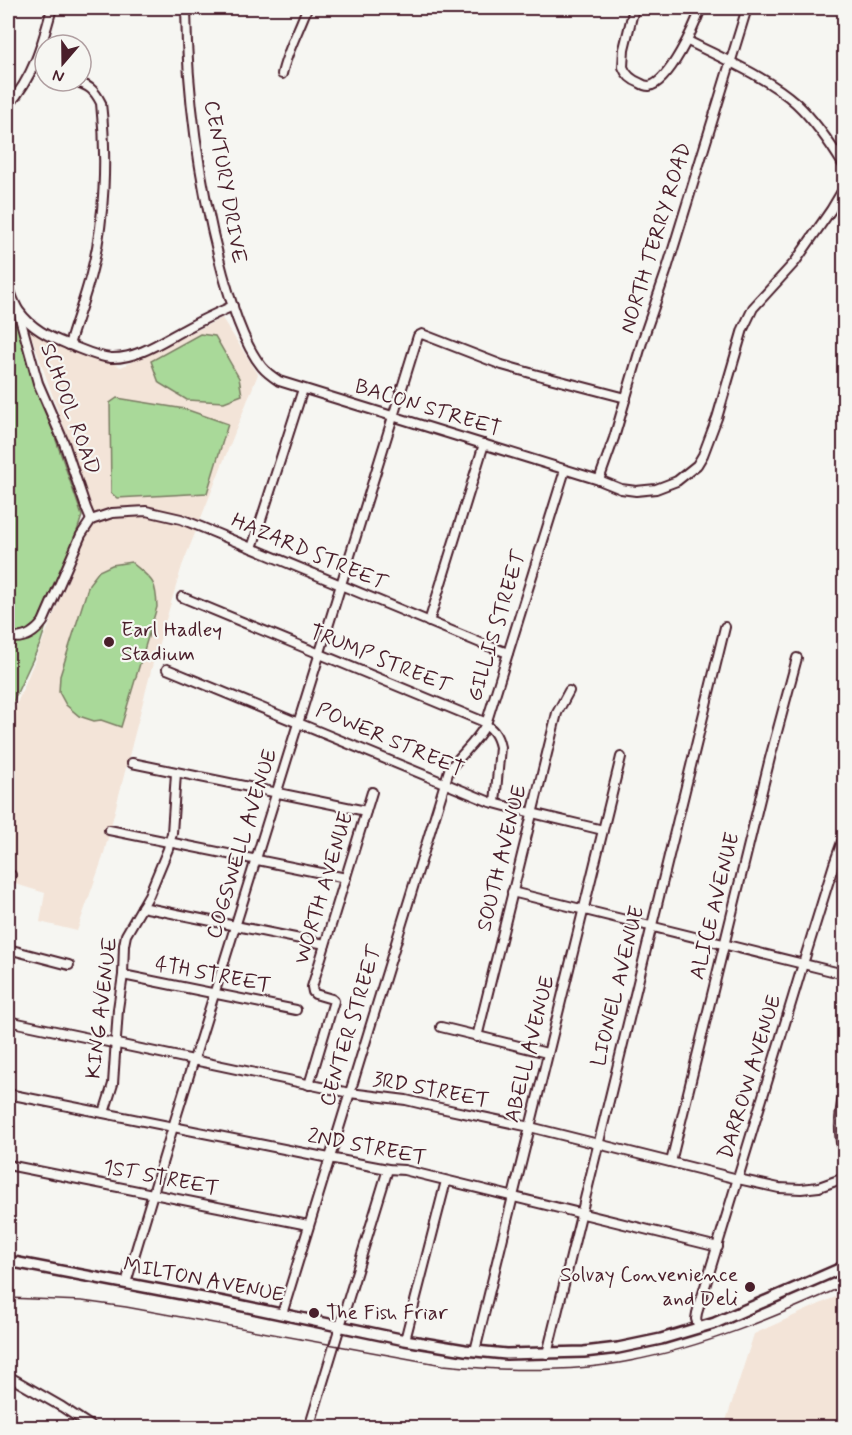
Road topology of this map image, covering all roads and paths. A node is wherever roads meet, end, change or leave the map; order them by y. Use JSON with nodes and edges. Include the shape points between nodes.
{"nodes":[{"id":1,"x":52,"y":8,"type":"edge"},
{"id":2,"x":186,"y":8,"type":"edge"},
{"id":3,"x":307,"y":8,"type":"edge"},
{"id":4,"x":634,"y":8,"type":"edge"},
{"id":5,"x":701,"y":8,"type":"edge"},
{"id":6,"x":747,"y":8,"type":"edge"},
{"id":7,"x":46,"y":33,"type":"edge"},
{"id":8,"x":688,"y":40,"type":"junction"},
{"id":9,"x":730,"y":62,"type":"junction"},
{"id":10,"x":33,"y":69,"type":"edge"},
{"id":11,"x":282,"y":74,"type":"dead end"},
{"id":12,"x":93,"y":90,"type":"edge"},
{"id":13,"x":8,"y":106,"type":"edge"},
{"id":14,"x":843,"y":164,"type":"edge"},
{"id":15,"x":844,"y":188,"type":"edge"},
{"id":16,"x":8,"y":285,"type":"edge"},
{"id":17,"x":10,"y":301,"type":"edge"},
{"id":18,"x":232,"y":306,"type":"junction"},
{"id":19,"x":18,"y":310,"type":"junction"},
{"id":20,"x":69,"y":345,"type":"junction"},
{"id":21,"x":256,"y":357,"type":"joint"},
{"id":22,"x":303,"y":388,"type":"junction"},
{"id":23,"x":626,"y":398,"type":"junction"},
{"id":24,"x":393,"y":416,"type":"junction"},
{"id":25,"x":484,"y":444,"type":"junction"},
{"id":26,"x":565,"y":470,"type":"junction"},
{"id":27,"x":599,"y":480,"type":"junction"},
{"id":28,"x":91,"y":520,"type":"junction"},
{"id":29,"x":252,"y":548,"type":"junction"},
{"id":30,"x":340,"y":585,"type":"junction"},
{"id":31,"x":182,"y":597,"type":"dead end"},
{"id":32,"x":429,"y":622,"type":"junction"},
{"id":33,"x":724,"y":627,"type":"dead end"},
{"id":34,"x":8,"y":636,"type":"edge"},
{"id":35,"x":508,"y":653,"type":"junction"},
{"id":36,"x":319,"y":654,"type":"junction"},
{"id":37,"x":797,"y":658,"type":"dead end"},
{"id":38,"x":167,"y":669,"type":"dead end"},
{"id":39,"x":569,"y":691,"type":"dead end"},
{"id":40,"x":298,"y":722,"type":"junction"},
{"id":41,"x":486,"y":724,"type":"junction"},
{"id":42,"x":621,"y":757,"type":"dead end"},
{"id":43,"x":132,"y":763,"type":"dead end"},
{"id":44,"x":176,"y":773,"type":"junction"},
{"id":45,"x":446,"y":783,"type":"junction"},
{"id":46,"x":372,"y":792,"type":"dead end"},
{"id":47,"x":277,"y":793,"type":"junction"},
{"id":48,"x":495,"y":803,"type":"junction"},
{"id":49,"x":366,"y":811,"type":"junction"},
{"id":50,"x":532,"y":813,"type":"junction"},
{"id":51,"x":109,"y":830,"type":"dead end"},
{"id":52,"x":603,"y":830,"type":"junction"},
{"id":53,"x":844,"y":836,"type":"edge"},
{"id":54,"x":170,"y":842,"type":"junction"},
{"id":55,"x":256,"y":859,"type":"junction"},
{"id":56,"x":11,"y":875,"type":"dead end"},
{"id":57,"x":346,"y":878,"type":"junction"},
{"id":58,"x":8,"y":888,"type":"edge"},
{"id":59,"x":512,"y":892,"type":"junction"},
{"id":60,"x":142,"y":907,"type":"junction"},
{"id":61,"x":583,"y":909,"type":"junction"},
{"id":62,"x":236,"y":926,"type":"junction"},
{"id":63,"x":651,"y":926,"type":"junction"},
{"id":64,"x":325,"y":944,"type":"junction"},
{"id":65,"x":724,"y":944,"type":"junction"},
{"id":66,"x":8,"y":949,"type":"edge"},
{"id":67,"x":803,"y":964,"type":"junction"},
{"id":68,"x":69,"y":965,"type":"dead end"},
{"id":69,"x":844,"y":974,"type":"edge"},
{"id":70,"x":123,"y":975,"type":"junction"},
{"id":71,"x":215,"y":994,"type":"junction"},
{"id":72,"x":296,"y":1010,"type":"dead end"},
{"id":73,"x":8,"y":1021,"type":"edge"},
{"id":74,"x":441,"y":1027,"type":"dead end"},
{"id":75,"x":477,"y":1036,"type":"junction"},
{"id":76,"x":115,"y":1044,"type":"junction"},
{"id":77,"x":547,"y":1053,"type":"junction"},
{"id":78,"x":194,"y":1061,"type":"junction"},
{"id":79,"x":309,"y":1084,"type":"junction"},
{"id":80,"x":844,"y":1092,"type":"edge"},
{"id":81,"x":350,"y":1093,"type":"junction"},
{"id":82,"x":8,"y":1094,"type":"edge"},
{"id":83,"x":104,"y":1113,"type":"junction"},
{"id":84,"x":173,"y":1127,"type":"junction"},
{"id":85,"x":530,"y":1127,"type":"junction"},
{"id":86,"x":598,"y":1145,"type":"junction"},
{"id":87,"x":844,"y":1157,"type":"edge"},
{"id":88,"x":329,"y":1158,"type":"junction"},
{"id":89,"x":671,"y":1162,"type":"junction"},
{"id":90,"x":8,"y":1165,"type":"edge"},
{"id":91,"x":388,"y":1169,"type":"junction"},
{"id":92,"x":844,"y":1178,"type":"edge"},
{"id":93,"x":738,"y":1179,"type":"junction"},
{"id":94,"x":446,"y":1181,"type":"junction"},
{"id":95,"x":153,"y":1194,"type":"junction"},
{"id":96,"x":513,"y":1197,"type":"junction"},
{"id":97,"x":580,"y":1214,"type":"junction"},
{"id":98,"x":308,"y":1225,"type":"junction"},
{"id":99,"x":718,"y":1247,"type":"junction"},
{"id":100,"x":8,"y":1261,"type":"edge"},
{"id":101,"x":844,"y":1267,"type":"edge"},
{"id":102,"x":126,"y":1283,"type":"junction"},
{"id":103,"x":282,"y":1314,"type":"junction"},
{"id":104,"x":340,"y":1326,"type":"junction"},
{"id":105,"x":699,"y":1328,"type":"junction"},
{"id":106,"x":405,"y":1340,"type":"junction"},
{"id":107,"x":475,"y":1351,"type":"junction"},
{"id":108,"x":547,"y":1354,"type":"junction"},
{"id":109,"x":8,"y":1376,"type":"edge"},
{"id":110,"x":94,"y":1428,"type":"edge"},
{"id":111,"x":309,"y":1428,"type":"edge"}],
"edges":[{"from":1,"to":7,"type":"street"},
{"from":2,"to":18,"type":"street","name":"CENTURY DRIVE","via":[[200,158],[216,247]]},
{"from":3,"to":11,"type":"street"},
{"from":4,"to":8,"type":"street","via":[[622,62],[624,71],[636,82],[649,86],[660,79]]},
{"from":5,"to":8,"type":"street"},
{"from":6,"to":9,"type":"street","name":"NORTH TERRY ROAD"},
{"from":8,"to":9,"type":"street"},
{"from":9,"to":14,"type":"street","via":[[797,104]]},
{"from":9,"to":23,"type":"street","name":"NORTH TERRY ROAD"},
{"from":10,"to":13,"type":"street"},
{"from":12,"to":20,"type":"street","via":[[101,103],[104,166],[100,228],[92,272]]},
{"from":15,"to":27,"type":"street","name":"BACON STREET","via":[[795,262],[753,308],[717,418],[697,465],[684,477],[656,489],[621,489]]},
{"from":16,"to":17,"type":"street","name":"SCHOOL ROAD"},
{"from":17,"to":19,"type":"street","name":"SCHOOL ROAD"},
{"from":18,"to":20,"type":"street","via":[[131,356],[102,357]]},
{"from":18,"to":21,"type":"street","name":"CENTURY DRIVE"},
{"from":19,"to":20,"type":"street","via":[[36,329]]},
{"from":19,"to":28,"type":"street","name":"SCHOOL ROAD","via":[[34,371]]},
{"from":21,"to":22,"type":"street","name":"BACON STREET","via":[[271,376]]},
{"from":22,"to":24,"type":"street","name":"BACON STREET"},
{"from":22,"to":29,"type":"street"},
{"from":23,"to":24,"type":"street","name":"COGSWELL AVENUE","via":[[502,365],[422,334],[418,336]]},
{"from":23,"to":27,"type":"street","name":"NORTH TERRY ROAD"},
{"from":24,"to":25,"type":"street","name":"BACON STREET"},
{"from":24,"to":30,"type":"street","name":"COGSWELL AVENUE"},
{"from":25,"to":26,"type":"street","name":"BACON STREET"},
{"from":25,"to":32,"type":"street"},
{"from":26,"to":27,"type":"street","name":"BACON STREET"},
{"from":26,"to":35,"type":"street","name":"GILLIS STREET"},
{"from":28,"to":29,"type":"street","name":"HAZARD STREET","via":[[112,513],[146,511],[181,519]]},
{"from":28,"to":34,"type":"street","via":[[39,628],[19,638]]},
{"from":29,"to":30,"type":"street","name":"HAZARD STREET"},
{"from":30,"to":32,"type":"street","name":"HAZARD STREET"},
{"from":30,"to":36,"type":"street","name":"COGSWELL AVENUE"},
{"from":31,"to":36,"type":"street","name":"TRUMP STREET"},
{"from":32,"to":35,"type":"street","name":"HAZARD STREET"},
{"from":33,"to":63,"type":"street","name":"LIONEL AVENUE"},
{"from":35,"to":41,"type":"street","name":"GILLIS STREET"},
{"from":36,"to":40,"type":"street","name":"COGSWELL AVENUE"},
{"from":36,"to":41,"type":"street","name":"TRUMP STREET"},
{"from":37,"to":65,"type":"street","name":"ALICE AVENUE"},
{"from":38,"to":40,"type":"street","name":"POWER STREET"},
{"from":39,"to":50,"type":"street","name":"SOUTH AVENUE","via":[[557,712]]},
{"from":40,"to":45,"type":"street","name":"POWER STREET"},
{"from":40,"to":47,"type":"street","name":"COGSWELL AVENUE"},
{"from":41,"to":45,"type":"street","name":"GILLIS STREET","via":[[449,770]]},
{"from":41,"to":48,"type":"street","via":[[500,747]]},
{"from":42,"to":52,"type":"street","name":"ABELL AVENUE"},
{"from":43,"to":44,"type":"street"},
{"from":44,"to":47,"type":"street"},
{"from":44,"to":54,"type":"street","name":"KING AVENUE"},
{"from":45,"to":48,"type":"street","name":"POWER STREET"},
{"from":45,"to":81,"type":"street","name":"CENTER STREET"},
{"from":46,"to":49,"type":"street","name":"WORTH AVENUE"},
{"from":47,"to":49,"type":"street"},
{"from":47,"to":55,"type":"street","name":"COGSWELL AVENUE"},
{"from":48,"to":50,"type":"street","name":"POWER STREET"},
{"from":49,"to":57,"type":"street","name":"WORTH AVENUE"},
{"from":50,"to":52,"type":"street","name":"POWER STREET"},
{"from":50,"to":59,"type":"street","name":"SOUTH AVENUE"},
{"from":51,"to":54,"type":"street"},
{"from":52,"to":61,"type":"street","name":"ABELL AVENUE"},
{"from":53,"to":67,"type":"street","name":"DARROW AVENUE"},
{"from":54,"to":55,"type":"street"},
{"from":54,"to":60,"type":"street","name":"KING AVENUE"},
{"from":55,"to":57,"type":"street"},
{"from":55,"to":62,"type":"street","name":"COGSWELL AVENUE"},
{"from":56,"to":58,"type":"street"},
{"from":57,"to":64,"type":"street","name":"WORTH AVENUE"},
{"from":59,"to":61,"type":"street"},
{"from":59,"to":75,"type":"street","name":"SOUTH AVENUE"},
{"from":60,"to":62,"type":"street"},
{"from":60,"to":70,"type":"street","name":"KING AVENUE","via":[[126,935]]},
{"from":61,"to":63,"type":"street"},
{"from":61,"to":77,"type":"street","name":"ABELL AVENUE"},
{"from":62,"to":64,"type":"street"},
{"from":62,"to":71,"type":"street","name":"COGSWELL AVENUE"},
{"from":63,"to":65,"type":"street"},
{"from":63,"to":86,"type":"street","name":"LIONEL AVENUE"},
{"from":64,"to":79,"type":"street","name":"WORTH AVENUE","via":[[312,987],[313,992],[334,1001]]},
{"from":65,"to":67,"type":"street"},
{"from":65,"to":89,"type":"street","name":"ALICE AVENUE"},
{"from":66,"to":68,"type":"street"},
{"from":67,"to":69,"type":"street"},
{"from":67,"to":93,"type":"street","name":"DARROW AVENUE"},
{"from":70,"to":71,"type":"street","name":"4TH STREET"},
{"from":70,"to":76,"type":"street","name":"KING AVENUE"},
{"from":71,"to":72,"type":"street","name":"4TH STREET"},
{"from":71,"to":78,"type":"street","name":"COGSWELL AVENUE"},
{"from":73,"to":76,"type":"street","name":"3RD STREET"},
{"from":74,"to":75,"type":"street"},
{"from":75,"to":77,"type":"street"},
{"from":76,"to":78,"type":"street","name":"3RD STREET"},
{"from":76,"to":83,"type":"street","name":"KING AVENUE","via":[[112,1084]]},
{"from":77,"to":85,"type":"street","name":"ABELL AVENUE"},
{"from":78,"to":79,"type":"street","name":"3RD STREET"},
{"from":78,"to":84,"type":"street","name":"COGSWELL AVENUE"},
{"from":79,"to":81,"type":"street","name":"3RD STREET"},
{"from":80,"to":87,"type":"street","via":[[839,1119]]},
{"from":81,"to":85,"type":"street","name":"3RD STREET","via":[[406,1100]]},
{"from":81,"to":88,"type":"street","name":"CENTER STREET"},
{"from":82,"to":83,"type":"street","name":"2ND STREET"},
{"from":83,"to":84,"type":"street","name":"2ND STREET"},
{"from":84,"to":88,"type":"street","name":"2ND STREET"},
{"from":84,"to":95,"type":"street","name":"COGSWELL AVENUE"},
{"from":85,"to":86,"type":"street","name":"3RD STREET"},
{"from":85,"to":96,"type":"street","name":"ABELL AVENUE"},
{"from":86,"to":89,"type":"street","name":"3RD STREET"},
{"from":86,"to":97,"type":"street","name":"LIONEL AVENUE"},
{"from":88,"to":91,"type":"street","name":"2ND STREET"},
{"from":88,"to":98,"type":"street","name":"CENTER STREET"},
{"from":89,"to":93,"type":"street","name":"3RD STREET"},
{"from":90,"to":95,"type":"street","name":"1ST STREET"},
{"from":91,"to":94,"type":"street","name":"2ND STREET"},
{"from":91,"to":104,"type":"street"},
{"from":92,"to":93,"type":"street","name":"3RD STREET","via":[[801,1189]]},
{"from":93,"to":99,"type":"street","name":"DARROW AVENUE"},
{"from":94,"to":96,"type":"street","name":"2ND STREET"},
{"from":94,"to":106,"type":"street"},
{"from":95,"to":98,"type":"street","name":"1ST STREET"},
{"from":95,"to":102,"type":"street","name":"COGSWELL AVENUE"},
{"from":96,"to":97,"type":"street","name":"2ND STREET"},
{"from":96,"to":107,"type":"street","name":"ABELL AVENUE"},
{"from":97,"to":99,"type":"street","name":"2ND STREET"},
{"from":97,"to":108,"type":"street","name":"LIONEL AVENUE"},
{"from":98,"to":103,"type":"street","name":"CENTER STREET"},
{"from":99,"to":105,"type":"street","name":"DARROW AVENUE","via":[[697,1313]]},
{"from":100,"to":102,"type":"main road","name":"MILTON AVENUE"},
{"from":101,"to":105,"type":"main road","name":"MILTON AVENUE"},
{"from":102,"to":103,"type":"main road","name":"MILTON AVENUE"},
{"from":103,"to":104,"type":"main road","name":"MILTON AVENUE"},
{"from":104,"to":106,"type":"main road","name":"MILTON AVENUE"},
{"from":104,"to":111,"type":"street"},
{"from":105,"to":108,"type":"main road","name":"MILTON AVENUE","via":[[618,1348]]},
{"from":106,"to":107,"type":"main road","name":"MILTON AVENUE"},
{"from":107,"to":108,"type":"main road","name":"MILTON AVENUE"},
{"from":109,"to":110,"type":"street"}]}
